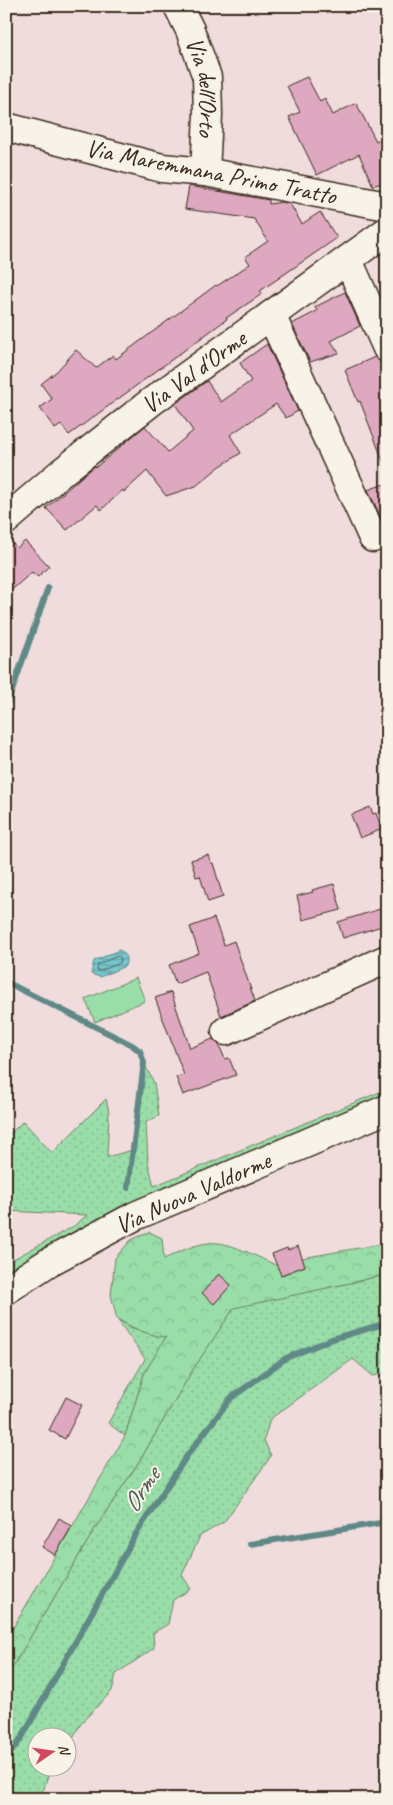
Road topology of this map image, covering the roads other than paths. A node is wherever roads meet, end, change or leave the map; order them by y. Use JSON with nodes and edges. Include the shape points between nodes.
{"nodes":[{"id":1,"x":178,"y":6,"type":"edge"},
{"id":2,"x":6,"y":128,"type":"edge"},
{"id":3,"x":205,"y":172,"type":"junction"},
{"id":4,"x":387,"y":206,"type":"edge"},
{"id":5,"x":387,"y":231,"type":"edge"},
{"id":6,"x":348,"y":260,"type":"junction"},
{"id":7,"x":271,"y":315,"type":"junction"},
{"id":8,"x":387,"y":348,"type":"edge"},
{"id":9,"x":6,"y":520,"type":"edge"},
{"id":10,"x":373,"y":538,"type":"dead end"},
{"id":11,"x":387,"y":960,"type":"edge"},
{"id":12,"x":226,"y":1030,"type":"dead end"},
{"id":13,"x":387,"y":1109,"type":"edge"},
{"id":14,"x":6,"y":1290,"type":"edge"}],
"edges":[{"from":1,"to":3,"type":"street","name":"Via dell'Orto","via":[[207,77]]},
{"from":2,"to":3,"type":"street","name":"Via Maremmana Primo Tratto","via":[[162,168]]},
{"from":3,"to":4,"type":"street","name":"Via Maremmana Primo Tratto"},
{"from":5,"to":6,"type":"street","name":"Via Val d'Orme"},
{"from":6,"to":7,"type":"street","name":"Via Val d'Orme"},
{"from":6,"to":8,"type":"street"},
{"from":7,"to":9,"type":"street","name":"Via Val d'Orme","via":[[151,402]]},
{"from":7,"to":10,"type":"street"},
{"from":11,"to":12,"type":"street"},
{"from":13,"to":14,"type":"street","name":"Via Nuova Valdorme","via":[[135,1216],[49,1262]]}]}
